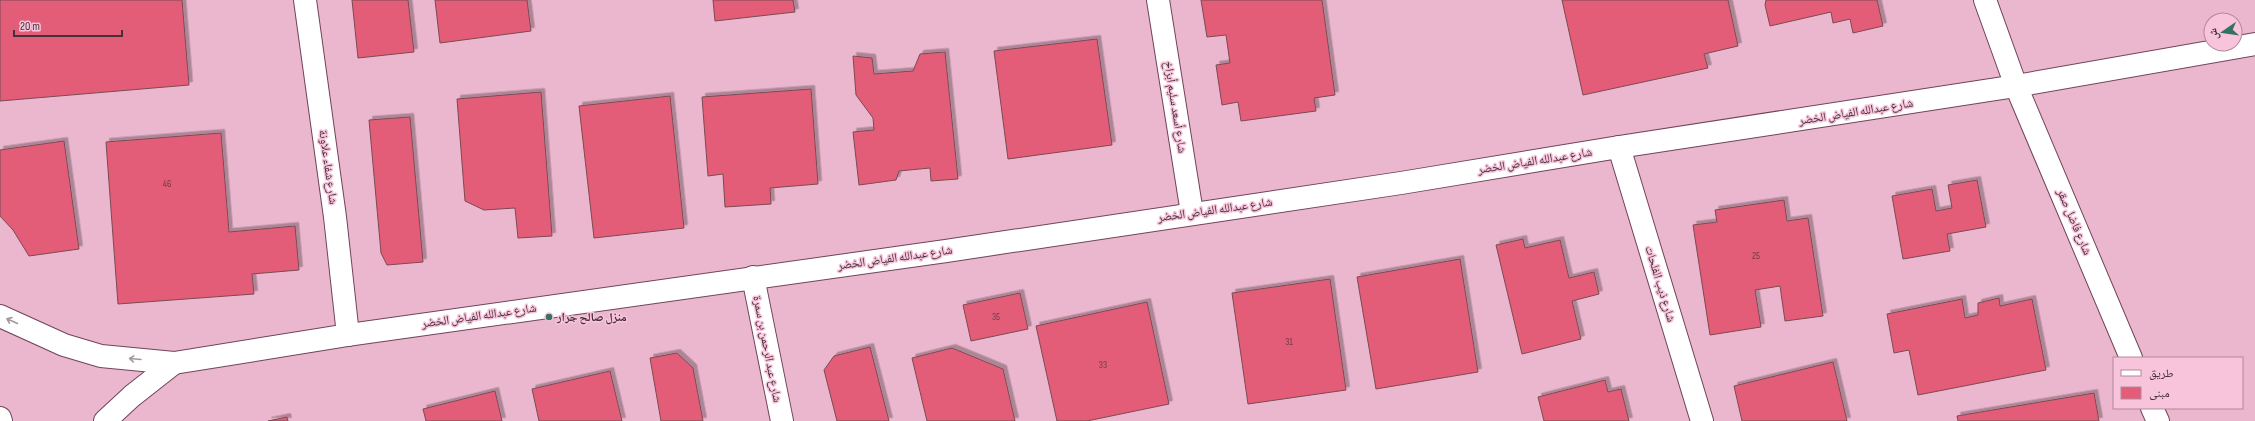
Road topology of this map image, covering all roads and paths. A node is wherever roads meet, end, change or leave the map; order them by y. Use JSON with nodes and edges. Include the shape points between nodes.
{"nodes":[{"id":1,"x":305,"y":0,"type":"edge"},
{"id":2,"x":1158,"y":0,"type":"edge"},
{"id":3,"x":1985,"y":0,"type":"edge"},
{"id":4,"x":2255,"y":44,"type":"edge"},
{"id":5,"x":2016,"y":86,"type":"junction"},
{"id":6,"x":1619,"y":147,"type":"junction"},
{"id":7,"x":1192,"y":213,"type":"junction"},
{"id":8,"x":753,"y":277,"type":"junction"},
{"id":9,"x":0,"y":316,"type":"edge"},
{"id":10,"x":348,"y":335,"type":"junction"},
{"id":11,"x":2131,"y":357,"type":"edge"},
{"id":12,"x":174,"y":363,"type":"junction"},
{"id":13,"x":2152,"y":409,"type":"edge"},
{"id":14,"x":0,"y":418,"type":"edge"},
{"id":15,"x":1,"y":421,"type":"edge"},
{"id":16,"x":105,"y":421,"type":"edge"},
{"id":17,"x":782,"y":421,"type":"edge"},
{"id":18,"x":1702,"y":421,"type":"edge"},
{"id":19,"x":2158,"y":421,"type":"edge"}],
"edges":[{"from":1,"to":10,"type":"street","name":"شارع شفاء علاونة","via":[[335,217]]},
{"from":2,"to":7,"type":"street","name":"شارع أسعد سليم أبزاخ"},
{"from":3,"to":5,"type":"street","name":"شارع فاضل صقر"},
{"from":4,"to":5,"type":"street","name":"شارع عبدالله الفياض الخضر"},
{"from":5,"to":6,"type":"street","name":"شارع عبدالله الفياض الخضر"},
{"from":5,"to":11,"type":"street","name":"شارع فاضل صقر"},
{"from":6,"to":7,"type":"street","name":"شارع عبدالله الفياض الخضر","via":[[1401,183]]},
{"from":6,"to":18,"type":"street","name":"شارع ذيب الفلحات"},
{"from":7,"to":8,"type":"street","name":"شارع عبدالله الفياض الخضر","via":[[946,251]]},
{"from":8,"to":10,"type":"street","name":"شارع عبدالله الفياض الخضر"},
{"from":8,"to":17,"type":"street","name":"شارع عبد الرحمن بن سمرة"},
{"from":12,"to":9,"type":"street","name":"شارع عبدالله الفياض الخضر","one_way":true,"via":[[101,356],[64,345]]},
{"from":10,"to":12,"type":"street","name":"شارع عبدالله الفياض الخضر"},
{"from":12,"to":16,"type":"street","name":"شارع عبدالله الفياض الخضر"},
{"from":13,"to":19,"type":"street"},
{"from":14,"to":15,"type":"street"}]}
